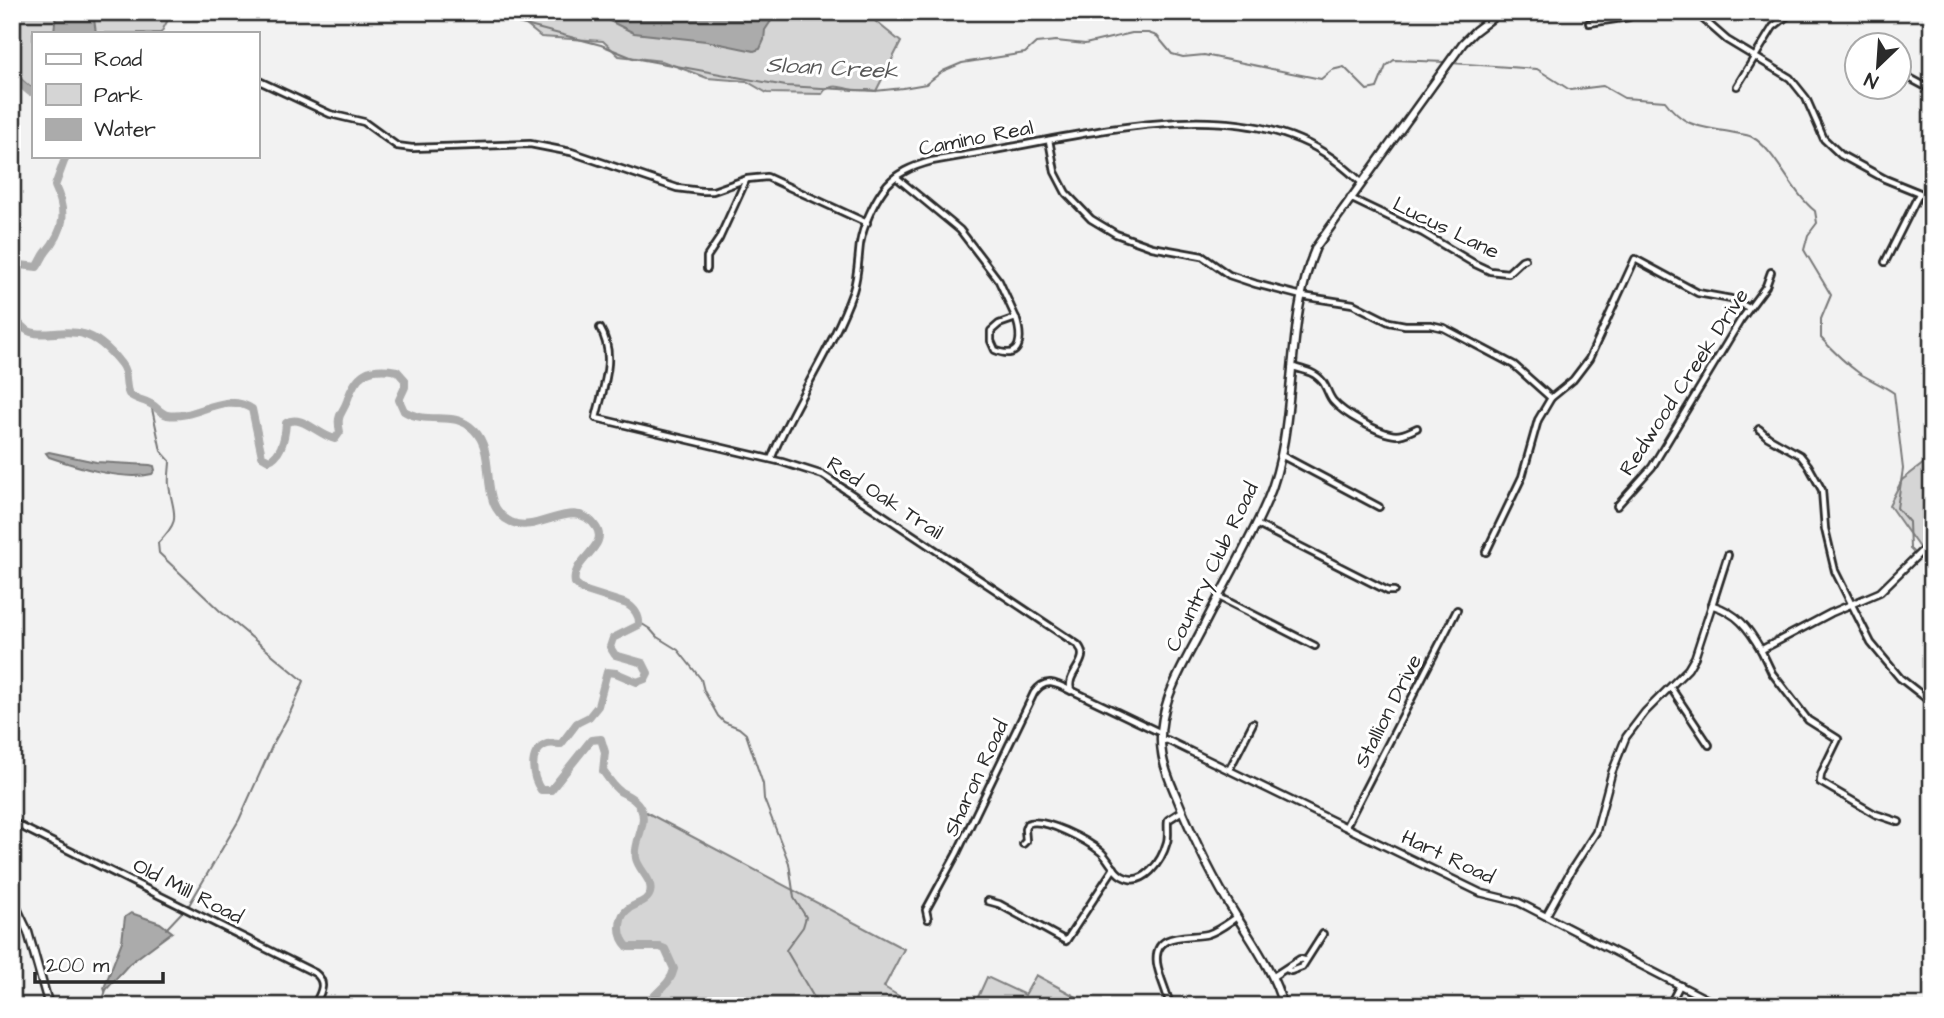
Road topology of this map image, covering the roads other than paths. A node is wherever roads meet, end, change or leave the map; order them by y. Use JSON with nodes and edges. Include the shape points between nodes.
{"nodes":[{"id":1,"x":1636,"y":12,"type":"edge"},
{"id":2,"x":1695,"y":12,"type":"edge"},
{"id":3,"x":1792,"y":12,"type":"edge"},
{"id":4,"x":1495,"y":14,"type":"edge"},
{"id":5,"x":1589,"y":23,"type":"dead end"},
{"id":6,"x":1754,"y":57,"type":"junction"},
{"id":7,"x":1912,"y":79,"type":"edge"},
{"id":8,"x":259,"y":81,"type":"edge"},
{"id":9,"x":1737,"y":86,"type":"dead end"},
{"id":10,"x":1932,"y":90,"type":"edge"},
{"id":11,"x":1049,"y":140,"type":"junction"},
{"id":12,"x":896,"y":177,"type":"junction"},
{"id":13,"x":747,"y":179,"type":"junction"},
{"id":14,"x":1361,"y":182,"type":"junction"},
{"id":15,"x":1919,"y":194,"type":"junction"},
{"id":16,"x":1350,"y":198,"type":"junction"},
{"id":17,"x":1932,"y":198,"type":"edge"},
{"id":18,"x":867,"y":223,"type":"junction"},
{"id":19,"x":1525,"y":259,"type":"dead end"},
{"id":20,"x":1885,"y":262,"type":"dead end"},
{"id":21,"x":707,"y":269,"type":"dead end"},
{"id":22,"x":1771,"y":272,"type":"dead end"},
{"id":23,"x":1302,"y":296,"type":"junction"},
{"id":24,"x":1749,"y":308,"type":"junction"},
{"id":25,"x":1016,"y":318,"type":"junction"},
{"id":26,"x":600,"y":328,"type":"dead end"},
{"id":27,"x":1292,"y":366,"type":"junction"},
{"id":28,"x":1550,"y":398,"type":"junction"},
{"id":29,"x":1417,"y":428,"type":"dead end"},
{"id":30,"x":1759,"y":429,"type":"dead end"},
{"id":31,"x":1280,"y":454,"type":"junction"},
{"id":32,"x":771,"y":459,"type":"junction"},
{"id":33,"x":1618,"y":506,"type":"dead end"},
{"id":34,"x":1379,"y":507,"type":"dead end"},
{"id":35,"x":1256,"y":524,"type":"junction"},
{"id":36,"x":1931,"y":542,"type":"edge"},
{"id":37,"x":1486,"y":552,"type":"dead end"},
{"id":38,"x":1728,"y":555,"type":"dead end"},
{"id":39,"x":1394,"y":591,"type":"dead end"},
{"id":40,"x":1218,"y":597,"type":"junction"},
{"id":41,"x":1712,"y":604,"type":"junction"},
{"id":42,"x":1852,"y":605,"type":"junction"},
{"id":43,"x":1457,"y":610,"type":"dead end"},
{"id":44,"x":1315,"y":646,"type":"dead end"},
{"id":45,"x":1760,"y":650,"type":"junction"},
{"id":46,"x":1671,"y":688,"type":"junction"},
{"id":47,"x":1075,"y":692,"type":"junction"},
{"id":48,"x":1932,"y":704,"type":"edge"},
{"id":49,"x":1253,"y":723,"type":"dead end"},
{"id":50,"x":1161,"y":737,"type":"junction"},
{"id":51,"x":1709,"y":745,"type":"dead end"},
{"id":52,"x":1229,"y":770,"type":"junction"},
{"id":53,"x":1182,"y":811,"type":"junction"},
{"id":54,"x":12,"y":822,"type":"edge"},
{"id":55,"x":1899,"y":822,"type":"dead end"},
{"id":56,"x":1346,"y":827,"type":"junction"},
{"id":57,"x":1023,"y":844,"type":"dead end"},
{"id":58,"x":1114,"y":868,"type":"junction"},
{"id":59,"x":12,"y":898,"type":"edge"},
{"id":60,"x":988,"y":901,"type":"dead end"},
{"id":61,"x":1546,"y":916,"type":"junction"},
{"id":62,"x":1237,"y":917,"type":"junction"},
{"id":63,"x":929,"y":919,"type":"dead end"},
{"id":64,"x":1323,"y":934,"type":"dead end"},
{"id":65,"x":1274,"y":976,"type":"junction"},
{"id":66,"x":1680,"y":985,"type":"junction"},
{"id":67,"x":49,"y":1006,"type":"edge"},
{"id":68,"x":314,"y":1006,"type":"edge"},
{"id":69,"x":1170,"y":1006,"type":"edge"},
{"id":70,"x":1283,"y":1006,"type":"edge"},
{"id":71,"x":1669,"y":1006,"type":"edge"},
{"id":72,"x":1720,"y":1006,"type":"edge"}],
"edges":[{"from":1,"to":5,"type":"street"},
{"from":2,"to":6,"type":"street"},
{"from":3,"to":6,"type":"street","via":[[1773,27]]},
{"from":4,"to":14,"type":"main road","name":"Country Club Road","via":[[1456,53]]},
{"from":6,"to":9,"type":"street"},
{"from":6,"to":15,"type":"street","via":[[1798,87],[1824,139],[1841,155]]},
{"from":7,"to":10,"type":"street"},
{"from":8,"to":13,"type":"street","via":[[330,114],[364,122],[397,146],[530,144],[571,152],[686,190],[713,191]]},
{"from":11,"to":12,"type":"street","name":"Camino Real","via":[[932,161],[909,167]]},
{"from":11,"to":14,"type":"street","name":"Camino Real","via":[[1114,127],[1181,121],[1235,125],[1299,139],[1331,156]]},
{"from":11,"to":23,"type":"street","via":[[1055,172],[1066,193],[1101,226],[1138,243],[1202,256],[1236,278]]},
{"from":12,"to":18,"type":"street","name":"Camino Real","via":[[883,190]]},
{"from":12,"to":25,"type":"street","via":[[960,230],[999,281]]},
{"from":13,"to":18,"type":"street","via":[[771,178]]},
{"from":13,"to":21,"type":"street","via":[[707,257]]},
{"from":14,"to":16,"type":"main road","name":"Country Club Road"},
{"from":15,"to":17,"type":"street"},
{"from":15,"to":20,"type":"street"},
{"from":16,"to":19,"type":"street","name":"Lucus Lane","via":[[1490,271],[1508,273]]},
{"from":16,"to":23,"type":"main road","name":"Country Club Road","via":[[1316,247]]},
{"from":18,"to":32,"type":"street","name":"Camino Real","via":[[853,290]]},
{"from":22,"to":24,"type":"street","name":"Redwood Creek Drive"},
{"from":23,"to":27,"type":"main road","name":"Country Club Road"},
{"from":23,"to":28,"type":"street","via":[[1353,304],[1389,322],[1444,328],[1514,365]]},
{"from":24,"to":28,"type":"street","via":[[1731,299],[1698,293],[1635,259],[1589,359],[1573,380]]},
{"from":24,"to":33,"type":"street","name":"Redwood Creek Drive","via":[[1652,467]]},
{"from":25,"to":25,"type":"street","via":[[1020,334],[1014,352],[995,350],[991,331]]},
{"from":26,"to":32,"type":"street","name":"Red Oak Trail","via":[[609,360],[596,418]]},
{"from":27,"to":29,"type":"street","via":[[1322,380],[1331,399],[1355,418],[1394,435]]},
{"from":27,"to":31,"type":"main road","name":"Country Club Road"},
{"from":28,"to":37,"type":"street","via":[[1538,420],[1522,477]]},
{"from":30,"to":42,"type":"street","via":[[1800,456],[1822,490],[1835,571]]},
{"from":31,"to":34,"type":"street"},
{"from":31,"to":35,"type":"main road","name":"Country Club Road"},
{"from":32,"to":47,"type":"street","name":"Red Oak Trail","via":[[826,477],[1079,645],[1083,656],[1069,685]]},
{"from":35,"to":39,"type":"street"},
{"from":35,"to":40,"type":"main road","name":"Country Club Road"},
{"from":36,"to":42,"type":"street","via":[[1880,592]]},
{"from":38,"to":41,"type":"street"},
{"from":40,"to":44,"type":"street"},
{"from":40,"to":50,"type":"main road","name":"Country Club Road","via":[[1174,684],[1164,710]]},
{"from":41,"to":45,"type":"street","via":[[1744,622]]},
{"from":41,"to":46,"type":"street","via":[[1695,657]]},
{"from":42,"to":45,"type":"street"},
{"from":42,"to":48,"type":"street","via":[[1871,643],[1900,678]]},
{"from":43,"to":56,"type":"street","name":"Stallion Drive"},
{"from":45,"to":55,"type":"street","via":[[1808,720],[1838,739],[1820,782],[1875,814]]},
{"from":46,"to":51,"type":"street"},
{"from":46,"to":61,"type":"street","via":[[1626,737],[1596,832]]},
{"from":47,"to":50,"type":"street"},
{"from":47,"to":63,"type":"street","name":"Sharon Road","via":[[1049,682],[1036,690],[933,895],[926,911]]},
{"from":49,"to":52,"type":"street"},
{"from":50,"to":52,"type":"street","name":"Hart Road"},
{"from":50,"to":53,"type":"main road","name":"Country Club Road","via":[[1165,769]]},
{"from":52,"to":56,"type":"street","name":"Hart Road"},
{"from":53,"to":58,"type":"street","via":[[1168,820],[1167,843],[1149,874],[1132,880]]},
{"from":53,"to":62,"type":"main road","name":"Country Club Road","via":[[1214,881]]},
{"from":54,"to":68,"type":"street","name":"Old Mill Road","via":[[315,973],[323,988]]},
{"from":56,"to":61,"type":"street","name":"Hart Road","via":[[1481,893],[1518,902]]},
{"from":57,"to":58,"type":"street","via":[[1027,824],[1038,821],[1092,846]]},
{"from":58,"to":60,"type":"street","via":[[1066,941]]},
{"from":59,"to":67,"type":"main road","via":[[28,932]]},
{"from":61,"to":66,"type":"street","name":"Hart Road"},
{"from":62,"to":65,"type":"main road","name":"Country Club Road"},
{"from":62,"to":69,"type":"street","via":[[1212,933],[1174,937],[1163,944],[1157,960]]},
{"from":64,"to":65,"type":"street","via":[[1301,967]]},
{"from":65,"to":70,"type":"main road","name":"Country Club Road"},
{"from":66,"to":71,"type":"street"},
{"from":66,"to":72,"type":"street","name":"Hart Road"}]}
